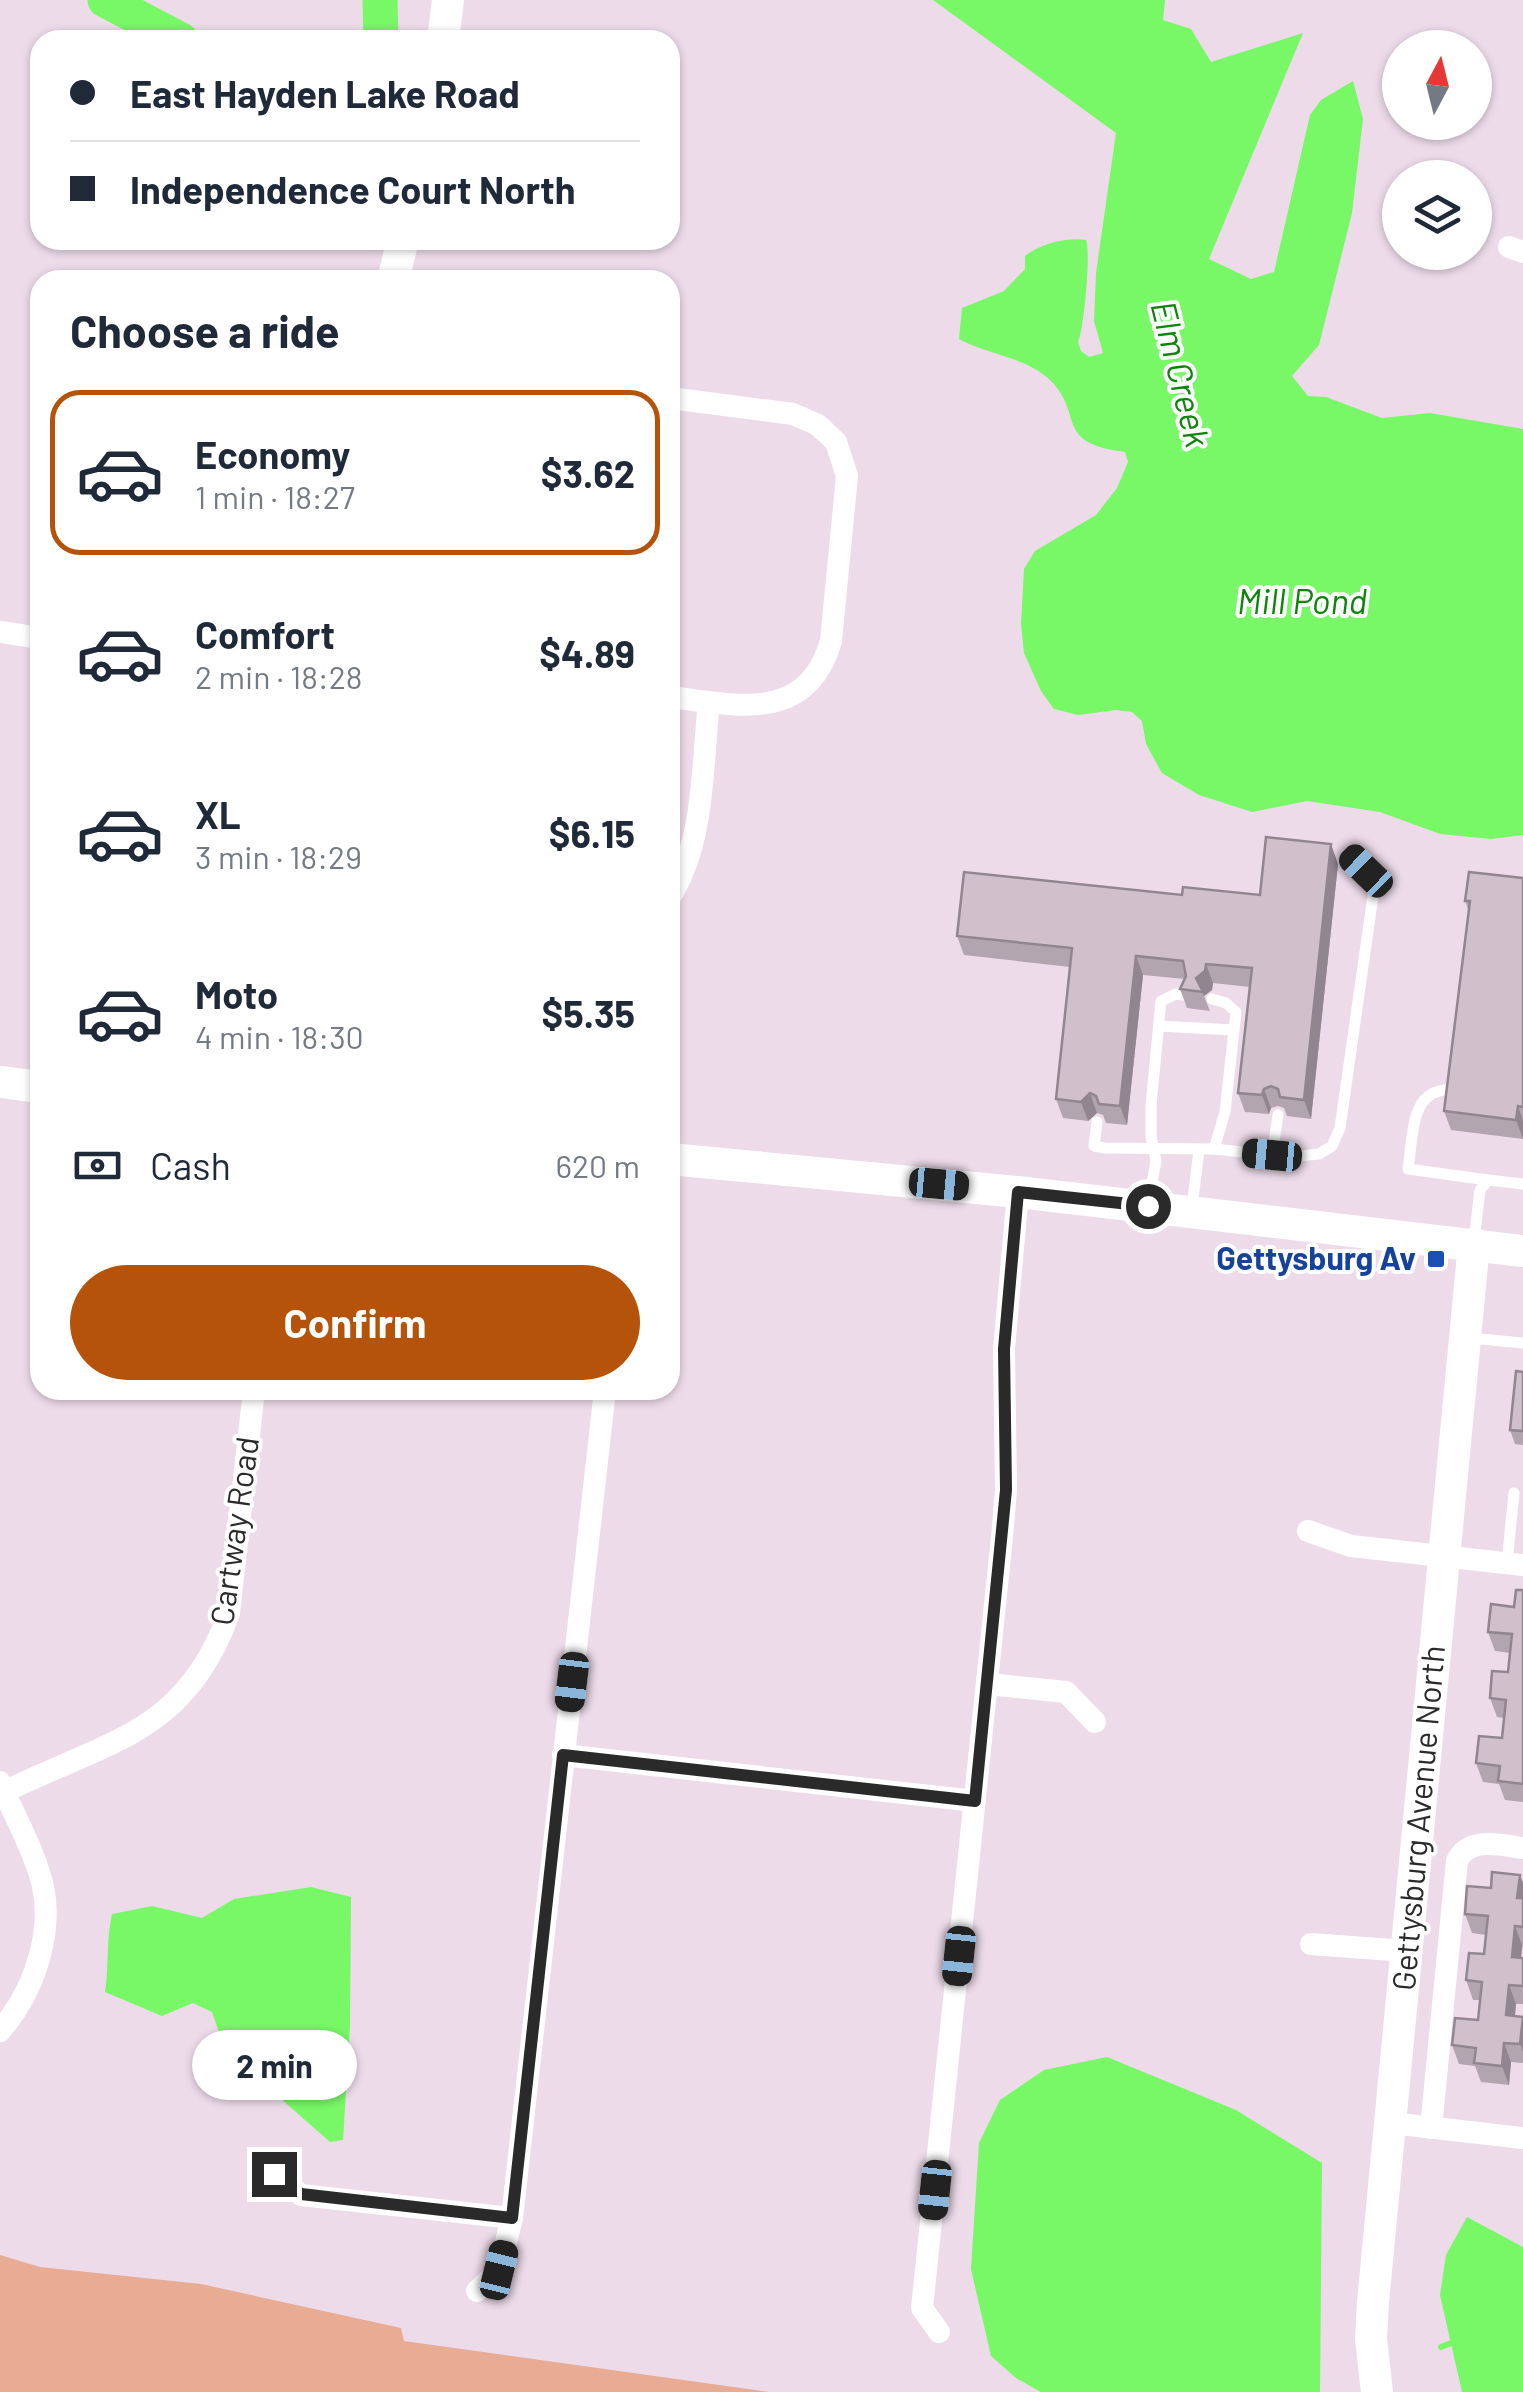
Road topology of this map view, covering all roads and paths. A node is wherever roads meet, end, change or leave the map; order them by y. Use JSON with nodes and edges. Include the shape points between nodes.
{"nodes":[{"id":1,"x":448,"y":0,"type":"edge"},
{"id":2,"x":444,"y":30,"type":"edge"},
{"id":3,"x":680,"y":399,"type":"edge"},
{"id":4,"x":0,"y":632,"type":"edge"},
{"id":5,"x":30,"y":636,"type":"edge"},
{"id":6,"x":680,"y":698,"type":"edge"},
{"id":7,"x":709,"y":702,"type":"junction"},
{"id":8,"x":1350,"y":855,"type":"dead end"},
{"id":9,"x":680,"y":876,"type":"edge"},
{"id":10,"x":1184,"y":995,"type":"edge"},
{"id":11,"x":1212,"y":999,"type":"dead end"},
{"id":12,"x":1158,"y":1026,"type":"junction"},
{"id":13,"x":1233,"y":1030,"type":"junction"},
{"id":14,"x":0,"y":1082,"type":"edge"},
{"id":15,"x":30,"y":1086,"type":"edge"},
{"id":16,"x":1448,"y":1090,"type":"edge"},
{"id":17,"x":1278,"y":1116,"type":"edge"},
{"id":18,"x":1096,"y":1122,"type":"edge"},
{"id":19,"x":1154,"y":1149,"type":"junction"},
{"id":20,"x":1214,"y":1149,"type":"junction"},
{"id":21,"x":1199,"y":1150,"type":"junction"},
{"id":22,"x":1272,"y":1155,"type":"junction"},
{"id":23,"x":680,"y":1159,"type":"edge"},
{"id":24,"x":1488,"y":1180,"type":"junction"},
{"id":25,"x":1523,"y":1184,"type":"edge"},
{"id":26,"x":1018,"y":1192,"type":"junction"},
{"id":27,"x":1148,"y":1206,"type":"junction"},
{"id":28,"x":1192,"y":1211,"type":"junction"},
{"id":29,"x":1474,"y":1244,"type":"junction"},
{"id":30,"x":1523,"y":1251,"type":"edge"},
{"id":31,"x":1466,"y":1337,"type":"junction"},
{"id":32,"x":1523,"y":1342,"type":"edge"},
{"id":33,"x":253,"y":1400,"type":"edge"},
{"id":34,"x":603,"y":1400,"type":"edge"},
{"id":35,"x":1514,"y":1494,"type":"dead end"},
{"id":36,"x":1308,"y":1531,"type":"dead end"},
{"id":37,"x":1443,"y":1555,"type":"junction"},
{"id":38,"x":1515,"y":1564,"type":"edge"},
{"id":39,"x":988,"y":1684,"type":"junction"},
{"id":40,"x":1095,"y":1722,"type":"dead end"},
{"id":41,"x":563,"y":1755,"type":"junction"},
{"id":42,"x":2,"y":1787,"type":"edge"},
{"id":43,"x":975,"y":1801,"type":"junction"},
{"id":44,"x":1523,"y":1848,"type":"edge"},
{"id":45,"x":1310,"y":1944,"type":"dead end"},
{"id":46,"x":1406,"y":1951,"type":"junction"},
{"id":47,"x":0,"y":2031,"type":"edge"},
{"id":48,"x":1391,"y":2123,"type":"junction"},
{"id":49,"x":1431,"y":2128,"type":"junction"},
{"id":50,"x":1523,"y":2138,"type":"edge"},
{"id":51,"x":274,"y":2174,"type":"dead end"},
{"id":52,"x":512,"y":2218,"type":"junction"},
{"id":53,"x":477,"y":2291,"type":"dead end"},
{"id":54,"x":939,"y":2332,"type":"dead end"},
{"id":55,"x":1377,"y":2392,"type":"edge"}],
"edges":[{"from":1,"to":2,"type":"street"},
{"from":3,"to":7,"type":"street","via":[[781,412],[818,425],[836,442],[848,476],[831,641],[818,672],[772,704]]},
{"from":4,"to":5,"type":"street"},
{"from":6,"to":7,"type":"street"},
{"from":7,"to":9,"type":"street","via":[[696,824]]},
{"from":8,"to":22,"type":"lane","via":[[1374,889],[1340,1128],[1332,1146],[1319,1154]]},
{"from":10,"to":12,"type":"lane","via":[[1160,1001]]},
{"from":11,"to":13,"type":"lane","via":[[1236,1012]]},
{"from":12,"to":13,"type":"lane"},
{"from":12,"to":19,"type":"lane"},
{"from":13,"to":20,"type":"lane"},
{"from":14,"to":15,"type":"street"},
{"from":16,"to":24,"type":"lane","via":[[1424,1097],[1417,1108],[1408,1170]]},
{"from":17,"to":22,"type":"lane"},
{"from":18,"to":19,"type":"lane","via":[[1094,1146]]},
{"from":19,"to":21,"type":"lane"},
{"from":19,"to":27,"type":"lane"},
{"from":20,"to":21,"type":"lane"},
{"from":20,"to":22,"type":"lane"},
{"from":21,"to":28,"type":"lane"},
{"from":23,"to":26,"type":"street"},
{"from":24,"to":25,"type":"lane"},
{"from":24,"to":29,"type":"lane","via":[[1480,1190]]},
{"from":26,"to":27,"type":"street"},
{"from":26,"to":39,"type":"street","via":[[1004,1349],[1006,1490]]},
{"from":27,"to":28,"type":"street"},
{"from":28,"to":29,"type":"street"},
{"from":29,"to":30,"type":"street"},
{"from":29,"to":31,"type":"street","name":"Gettysburg Avenue North"},
{"from":31,"to":32,"type":"lane"},
{"from":31,"to":37,"type":"street","name":"Gettysburg Avenue North"},
{"from":33,"to":42,"type":"street","name":"Cartway Road","via":[[229,1613],[209,1660],[176,1702],[141,1730]]},
{"from":34,"to":41,"type":"street"},
{"from":35,"to":38,"type":"lane"},
{"from":36,"to":37,"type":"street","via":[[1351,1546]]},
{"from":37,"to":38,"type":"street"},
{"from":37,"to":46,"type":"street","name":"Gettysburg Avenue North"},
{"from":39,"to":40,"type":"street","via":[[1066,1692]]},
{"from":39,"to":43,"type":"street"},
{"from":41,"to":43,"type":"street"},
{"from":41,"to":52,"type":"street"},
{"from":42,"to":47,"type":"street","via":[[40,1872],[44,1929],[30,1987]]},
{"from":43,"to":54,"type":"street","via":[[922,2308]]},
{"from":44,"to":49,"type":"street","via":[[1472,1845],[1457,1861]]},
{"from":45,"to":46,"type":"street"},
{"from":46,"to":48,"type":"street","name":"Gettysburg Avenue North"},
{"from":48,"to":49,"type":"street"},
{"from":48,"to":55,"type":"street","name":"Gettysburg Avenue North","via":[[1371,2339]]},
{"from":49,"to":50,"type":"street"},
{"from":51,"to":52,"type":"street","via":[[301,2194]]},
{"from":52,"to":53,"type":"street","via":[[499,2270]]}]}
